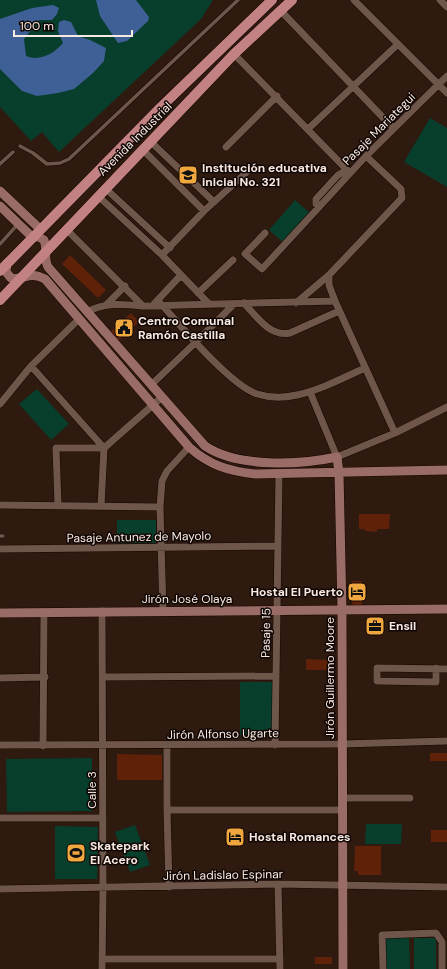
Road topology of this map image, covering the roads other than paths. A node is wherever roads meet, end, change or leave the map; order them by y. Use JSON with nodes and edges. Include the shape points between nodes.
{"nodes":[{"id":1,"x":238,"y":0,"type":"edge"},
{"id":2,"x":272,"y":0,"type":"edge"},
{"id":3,"x":292,"y":0,"type":"edge"},
{"id":4,"x":354,"y":0,"type":"edge"},
{"id":5,"x":440,"y":0,"type":"edge"},
{"id":6,"x":447,"y":7,"type":"edge"},
{"id":7,"x":281,"y":11,"type":"junction"},
{"id":8,"x":397,"y":45,"type":"junction"},
{"id":9,"x":234,"y":54,"type":"junction"},
{"id":10,"x":447,"y":76,"type":"edge"},
{"id":11,"x":438,"y":85,"type":"junction"},
{"id":12,"x":353,"y":86,"type":"junction"},
{"id":13,"x":447,"y":93,"type":"edge"},
{"id":14,"x":277,"y":96,"type":"junction"},
{"id":15,"x":393,"y":128,"type":"junction"},
{"id":16,"x":308,"y":129,"type":"junction"},
{"id":17,"x":151,"y":142,"type":"junction"},
{"id":18,"x":20,"y":146,"type":"dead end"},
{"id":19,"x":226,"y":147,"type":"dead end"},
{"id":20,"x":143,"y":150,"type":"junction"},
{"id":21,"x":13,"y":152,"type":"dead end"},
{"id":22,"x":366,"y":156,"type":"junction"},
{"id":23,"x":0,"y":164,"type":"edge"},
{"id":24,"x":248,"y":171,"type":"dead end"},
{"id":25,"x":349,"y":171,"type":"junction"},
{"id":26,"x":0,"y":191,"type":"edge"},
{"id":27,"x":101,"y":192,"type":"junction"},
{"id":28,"x":214,"y":202,"type":"junction"},
{"id":29,"x":2,"y":211,"type":"edge"},
{"id":30,"x":204,"y":211,"type":"junction"},
{"id":31,"x":18,"y":224,"type":"junction"},
{"id":32,"x":40,"y":229,"type":"junction"},
{"id":33,"x":66,"y":229,"type":"junction"},
{"id":34,"x":265,"y":233,"type":"dead end"},
{"id":35,"x":32,"y":237,"type":"junction"},
{"id":36,"x":0,"y":244,"type":"edge"},
{"id":37,"x":170,"y":248,"type":"junction"},
{"id":38,"x":44,"y":252,"type":"junction"},
{"id":39,"x":162,"y":255,"type":"junction"},
{"id":40,"x":233,"y":260,"type":"dead end"},
{"id":41,"x":4,"y":267,"type":"edge"},
{"id":42,"x":181,"y":275,"type":"junction"},
{"id":43,"x":329,"y":275,"type":"junction"},
{"id":44,"x":20,"y":278,"type":"junction"},
{"id":45,"x":125,"y":286,"type":"junction"},
{"id":46,"x":198,"y":293,"type":"junction"},
{"id":47,"x":0,"y":300,"type":"edge"},
{"id":48,"x":335,"y":301,"type":"junction"},
{"id":49,"x":244,"y":303,"type":"junction"},
{"id":50,"x":296,"y":303,"type":"junction"},
{"id":51,"x":107,"y":304,"type":"junction"},
{"id":52,"x":158,"y":304,"type":"junction"},
{"id":53,"x":209,"y":304,"type":"junction"},
{"id":54,"x":234,"y":304,"type":"junction"},
{"id":55,"x":143,"y":306,"type":"junction"},
{"id":56,"x":339,"y":311,"type":"junction"},
{"id":57,"x":87,"y":312,"type":"junction"},
{"id":58,"x":80,"y":319,"type":"junction"},
{"id":59,"x":196,"y":342,"type":"junction"},
{"id":60,"x":31,"y":366,"type":"junction"},
{"id":61,"x":365,"y":368,"type":"junction"},
{"id":62,"x":151,"y":384,"type":"junction"},
{"id":63,"x":310,"y":392,"type":"junction"},
{"id":64,"x":162,"y":397,"type":"junction"},
{"id":65,"x":0,"y":404,"type":"edge"},
{"id":66,"x":153,"y":404,"type":"junction"},
{"id":67,"x":447,"y":407,"type":"edge"},
{"id":68,"x":395,"y":433,"type":"junction"},
{"id":69,"x":189,"y":446,"type":"junction"},
{"id":70,"x":104,"y":448,"type":"junction"},
{"id":71,"x":337,"y":457,"type":"junction"},
{"id":72,"x":447,"y":470,"type":"edge"},
{"id":73,"x":339,"y":473,"type":"junction"},
{"id":74,"x":279,"y":474,"type":"junction"},
{"id":75,"x":0,"y":505,"type":"edge"},
{"id":76,"x":58,"y":505,"type":"junction"},
{"id":77,"x":100,"y":506,"type":"junction"},
{"id":78,"x":160,"y":507,"type":"junction"},
{"id":79,"x":278,"y":546,"type":"junction"},
{"id":80,"x":161,"y":548,"type":"junction"},
{"id":81,"x":0,"y":549,"type":"edge"},
{"id":82,"x":447,"y":609,"type":"edge"},
{"id":83,"x":277,"y":610,"type":"junction"},
{"id":84,"x":342,"y":610,"type":"junction"},
{"id":85,"x":102,"y":611,"type":"junction"},
{"id":86,"x":163,"y":611,"type":"junction"},
{"id":87,"x":0,"y":613,"type":"edge"},
{"id":88,"x":44,"y":613,"type":"junction"},
{"id":89,"x":436,"y":668,"type":"junction"},
{"id":90,"x":447,"y":668,"type":"edge"},
{"id":91,"x":276,"y":676,"type":"junction"},
{"id":92,"x":103,"y":677,"type":"junction"},
{"id":93,"x":0,"y":678,"type":"edge"},
{"id":94,"x":45,"y":678,"type":"junction"},
{"id":95,"x":447,"y":741,"type":"edge"},
{"id":96,"x":342,"y":744,"type":"junction"},
{"id":97,"x":275,"y":745,"type":"junction"},
{"id":98,"x":0,"y":746,"type":"edge"},
{"id":99,"x":43,"y":746,"type":"junction"},
{"id":100,"x":103,"y":746,"type":"junction"},
{"id":101,"x":167,"y":746,"type":"junction"},
{"id":102,"x":342,"y":798,"type":"junction"},
{"id":103,"x":410,"y":798,"type":"dead end"},
{"id":104,"x":167,"y":810,"type":"junction"},
{"id":105,"x":342,"y":810,"type":"junction"},
{"id":106,"x":0,"y":818,"type":"edge"},
{"id":107,"x":103,"y":818,"type":"junction"},
{"id":108,"x":278,"y":884,"type":"junction"},
{"id":109,"x":342,"y":885,"type":"junction"},
{"id":110,"x":447,"y":886,"type":"edge"},
{"id":111,"x":104,"y":888,"type":"junction"},
{"id":112,"x":169,"y":888,"type":"junction"},
{"id":113,"x":0,"y":889,"type":"edge"},
{"id":114,"x":444,"y":955,"type":"edge"},
{"id":115,"x":102,"y":959,"type":"junction"},
{"id":116,"x":280,"y":959,"type":"junction"},
{"id":117,"x":102,"y":969,"type":"edge"},
{"id":118,"x":280,"y":969,"type":"edge"},
{"id":119,"x":343,"y":969,"type":"edge"},
{"id":120,"x":383,"y":969,"type":"edge"},
{"id":121,"x":442,"y":969,"type":"edge"}],
"edges":[{"from":1,"to":18,"type":"lane","via":[[69,159],[47,164],[33,152]]},
{"from":2,"to":32,"type":"main road","name":"Avenida Industrial","via":[[224,44]]},
{"from":3,"to":7,"type":"main road","name":"Avenida Industrial"},
{"from":4,"to":8,"type":"street"},
{"from":5,"to":6,"type":"street"},
{"from":7,"to":9,"type":"main road","name":"Avenida Industrial"},
{"from":7,"to":12,"type":"street"},
{"from":8,"to":11,"type":"street"},
{"from":8,"to":12,"type":"street"},
{"from":9,"to":14,"type":"street"},
{"from":9,"to":17,"type":"main road","name":"Avenida Industrial"},
{"from":10,"to":11,"type":"street","name":"Pasaje Mariategui"},
{"from":11,"to":13,"type":"street"},
{"from":11,"to":15,"type":"street","name":"Pasaje Mariategui"},
{"from":12,"to":15,"type":"street"},
{"from":12,"to":16,"type":"street"},
{"from":14,"to":16,"type":"street"},
{"from":14,"to":19,"type":"street"},
{"from":15,"to":22,"type":"street","name":"Pasaje Mariategui"},
{"from":16,"to":25,"type":"street"},
{"from":17,"to":20,"type":"main road","name":"Avenida Industrial"},
{"from":17,"to":28,"type":"street"},
{"from":20,"to":27,"type":"main road","name":"Avenida Industrial"},
{"from":20,"to":30,"type":"street"},
{"from":21,"to":23,"type":"lane"},
{"from":22,"to":25,"type":"street","name":"Pasaje Mariategui"},
{"from":22,"to":43,"type":"street","via":[[401,190],[402,198]]},
{"from":24,"to":28,"type":"street"},
{"from":25,"to":34,"type":"street","name":"Pasaje Mariategui","via":[[262,269],[245,254]]},
{"from":26,"to":32,"type":"main road"},
{"from":27,"to":33,"type":"main road","name":"Avenida Industrial"},
{"from":27,"to":37,"type":"street"},
{"from":27,"to":39,"type":"street"},
{"from":28,"to":30,"type":"street"},
{"from":29,"to":31,"type":"main road"},
{"from":30,"to":37,"type":"street"},
{"from":31,"to":35,"type":"main road"},
{"from":31,"to":36,"type":"lane"},
{"from":32,"to":35,"type":"main road","name":"Avenida Industrial"},
{"from":33,"to":38,"type":"main road","name":"Avenida Industrial"},
{"from":33,"to":45,"type":"street"},
{"from":35,"to":38,"type":"main road","via":[[44,240]]},
{"from":35,"to":41,"type":"main road","name":"Avenida Industrial"},
{"from":37,"to":39,"type":"street"},
{"from":38,"to":44,"type":"main road","name":"Avenida Industrial"},
{"from":38,"to":57,"type":"main road","via":[[48,267]]},
{"from":39,"to":42,"type":"street"},
{"from":40,"to":46,"type":"street"},
{"from":41,"to":44,"type":"main road","via":[[11,278]]},
{"from":42,"to":46,"type":"street"},
{"from":42,"to":52,"type":"street"},
{"from":43,"to":48,"type":"street","via":[[329,285]]},
{"from":43,"to":50,"type":"street"},
{"from":44,"to":47,"type":"main road","name":"Avenida Industrial"},
{"from":44,"to":58,"type":"main road","via":[[34,275],[45,279]]},
{"from":45,"to":51,"type":"street"},
{"from":45,"to":55,"type":"street"},
{"from":46,"to":53,"type":"street"},
{"from":48,"to":50,"type":"street"},
{"from":48,"to":56,"type":"street"},
{"from":49,"to":50,"type":"street"},
{"from":49,"to":54,"type":"street"},
{"from":49,"to":56,"type":"street","via":[[270,329],[283,334]]},
{"from":51,"to":55,"type":"street"},
{"from":51,"to":57,"type":"street"},
{"from":52,"to":53,"type":"street"},
{"from":52,"to":55,"type":"street"},
{"from":52,"to":59,"type":"street"},
{"from":53,"to":54,"type":"street"},
{"from":54,"to":59,"type":"street"},
{"from":56,"to":61,"type":"street"},
{"from":57,"to":62,"type":"main road"},
{"from":58,"to":60,"type":"street"},
{"from":58,"to":66,"type":"main road"},
{"from":59,"to":62,"type":"street"},
{"from":59,"to":63,"type":"street","via":[[236,381],[256,394],[282,398]]},
{"from":60,"to":65,"type":"street"},
{"from":60,"to":70,"type":"street"},
{"from":61,"to":63,"type":"street"},
{"from":61,"to":68,"type":"street"},
{"from":62,"to":64,"type":"main road"},
{"from":63,"to":71,"type":"street","name":"Jirón Guillermo Moore"},
{"from":64,"to":66,"type":"street"},
{"from":64,"to":71,"type":"main road","via":[[205,446],[224,456],[255,462],[320,461]]},
{"from":66,"to":69,"type":"main road"},
{"from":66,"to":70,"type":"street"},
{"from":67,"to":68,"type":"street"},
{"from":68,"to":71,"type":"street"},
{"from":69,"to":74,"type":"main road","via":[[206,461],[232,471]]},
{"from":69,"to":78,"type":"street","via":[[163,476]]},
{"from":70,"to":76,"type":"street","via":[[56,448]]},
{"from":70,"to":77,"type":"street"},
{"from":71,"to":73,"type":"main road","name":"Jirón Guillermo Moore"},
{"from":72,"to":73,"type":"main road"},
{"from":73,"to":74,"type":"main road"},
{"from":73,"to":84,"type":"main road","name":"Jirón Guillermo Moore"},
{"from":74,"to":79,"type":"street","name":"Pasaje 15"},
{"from":75,"to":76,"type":"street"},
{"from":76,"to":77,"type":"street"},
{"from":77,"to":78,"type":"street"},
{"from":78,"to":80,"type":"street"},
{"from":79,"to":80,"type":"street","name":"Pasaje Antunez de Mayolo"},
{"from":79,"to":83,"type":"street","name":"Pasaje 15"},
{"from":80,"to":81,"type":"street","name":"Pasaje Antunez de Mayolo"},
{"from":80,"to":86,"type":"street"},
{"from":82,"to":84,"type":"main road","name":"Jirón José Olaya"},
{"from":83,"to":84,"type":"main road","name":"Jirón José Olaya"},
{"from":83,"to":86,"type":"main road","name":"Jirón José Olaya"},
{"from":83,"to":91,"type":"street","name":"Pasaje 15"},
{"from":84,"to":96,"type":"main road","name":"Jirón Guillermo Moore"},
{"from":85,"to":86,"type":"main road","name":"Jirón José Olaya"},
{"from":85,"to":88,"type":"main road","name":"Jirón José Olaya"},
{"from":85,"to":92,"type":"street","name":"Calle 3"},
{"from":87,"to":88,"type":"main road","name":"Jirón José Olaya"},
{"from":88,"to":94,"type":"street"},
{"from":89,"to":89,"type":"street","via":[[436,682],[377,681],[377,668]]},
{"from":89,"to":90,"type":"street"},
{"from":91,"to":92,"type":"street"},
{"from":91,"to":97,"type":"street","name":"Pasaje 15"},
{"from":92,"to":100,"type":"street","name":"Calle 3"},
{"from":93,"to":94,"type":"street"},
{"from":94,"to":99,"type":"street"},
{"from":95,"to":96,"type":"street","name":"Jirón Alfonso Ugarte"},
{"from":96,"to":97,"type":"street","name":"Jirón Alfonso Ugarte"},
{"from":96,"to":102,"type":"main road","name":"Jirón Guillermo Moore"},
{"from":97,"to":101,"type":"street","name":"Jirón Alfonso Ugarte"},
{"from":98,"to":99,"type":"street","name":"Jirón Alfonso Ugarte"},
{"from":99,"to":100,"type":"street","name":"Jirón Alfonso Ugarte"},
{"from":100,"to":101,"type":"street","name":"Jirón Alfonso Ugarte"},
{"from":100,"to":107,"type":"street","name":"Calle 3"},
{"from":101,"to":104,"type":"street"},
{"from":102,"to":103,"type":"street"},
{"from":102,"to":105,"type":"main road","name":"Jirón Guillermo Moore"},
{"from":104,"to":105,"type":"street"},
{"from":104,"to":112,"type":"street"},
{"from":105,"to":109,"type":"main road","name":"Jirón Guillermo Moore"},
{"from":106,"to":107,"type":"street"},
{"from":107,"to":111,"type":"street","name":"Calle 3"},
{"from":108,"to":109,"type":"street","name":"Jirón Ladislao Espinar"},
{"from":108,"to":112,"type":"street","name":"Jirón Ladislao Espinar"},
{"from":108,"to":116,"type":"street"},
{"from":109,"to":110,"type":"street","name":"Jirón Ladislao Espinar"},
{"from":109,"to":119,"type":"main road","name":"Jirón Guillermo Moore"},
{"from":111,"to":112,"type":"street","name":"Jirón Ladislao Espinar"},
{"from":111,"to":113,"type":"street","name":"Jirón Ladislao Espinar"},
{"from":111,"to":115,"type":"street","name":"Calle 3"},
{"from":114,"to":120,"type":"street","via":[[442,942],[436,933],[382,935]]},
{"from":114,"to":121,"type":"street"},
{"from":115,"to":116,"type":"street"},
{"from":115,"to":117,"type":"street","name":"Calle 3"},
{"from":116,"to":118,"type":"street"}]}
